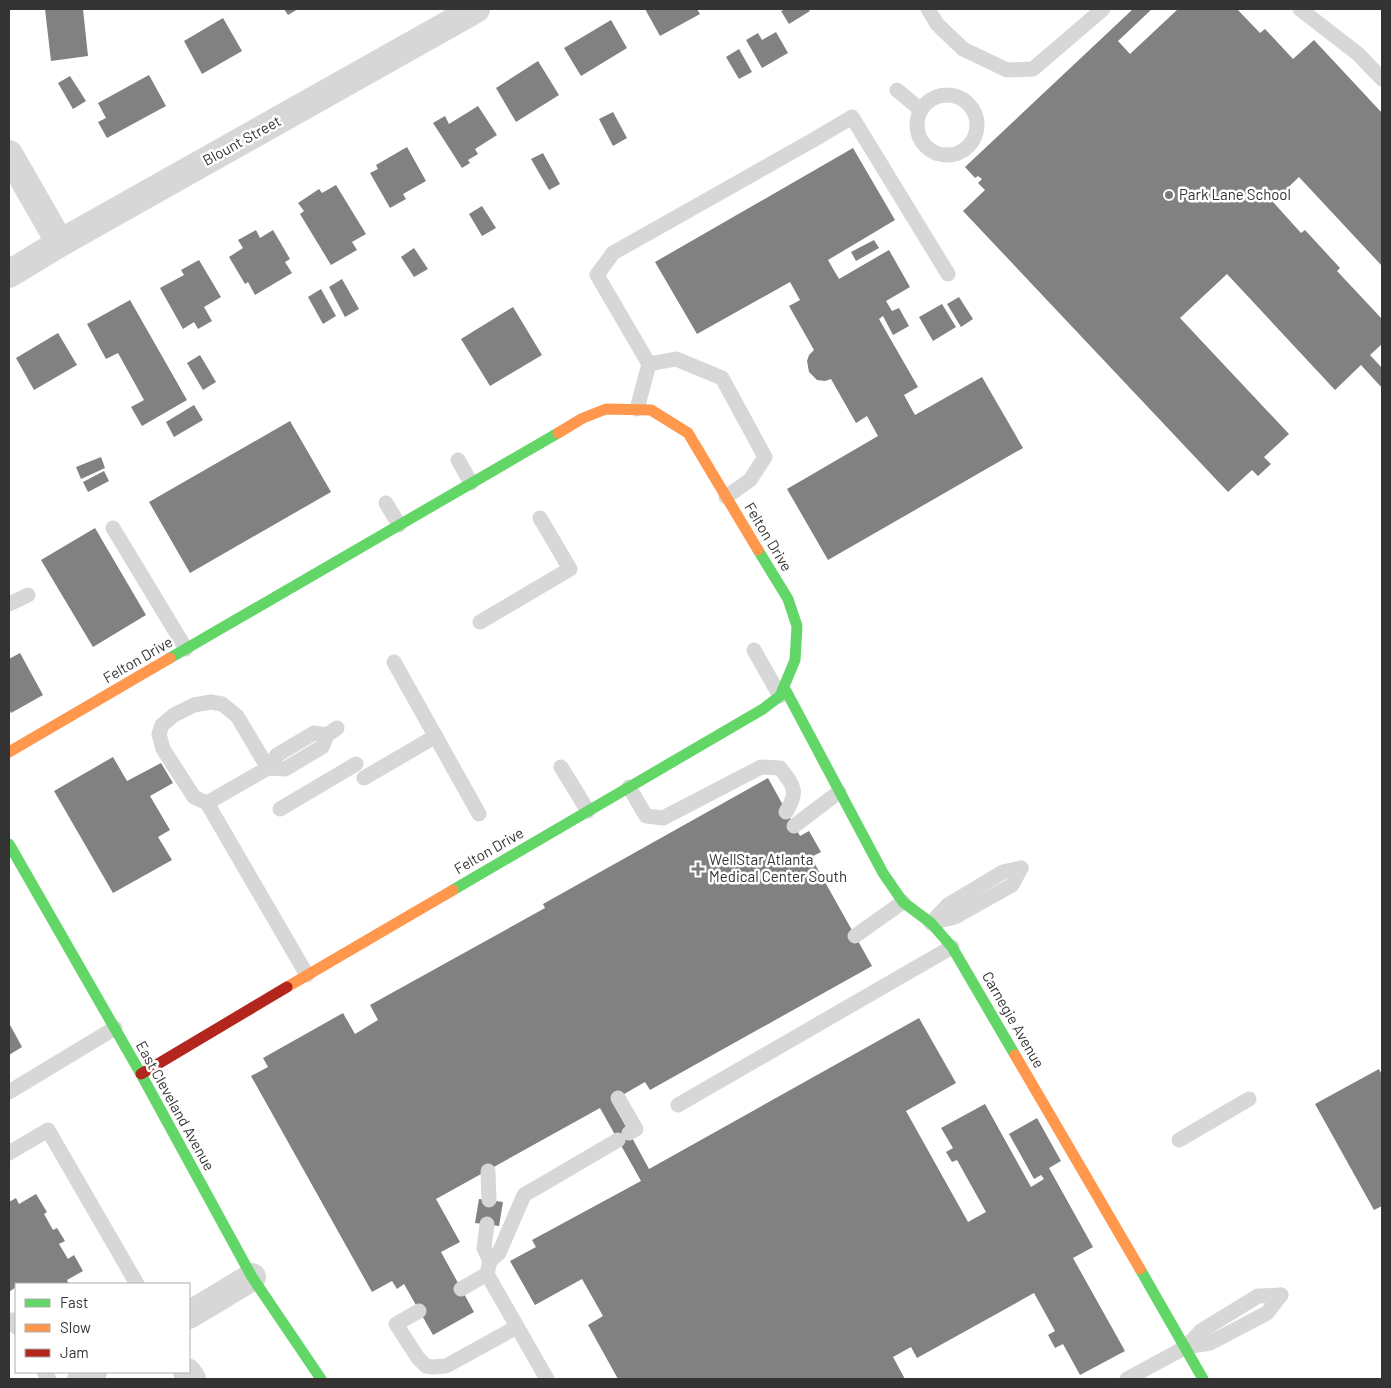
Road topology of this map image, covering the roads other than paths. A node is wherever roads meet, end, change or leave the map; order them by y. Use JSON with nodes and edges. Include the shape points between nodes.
{"nodes":[{"id":1,"x":476,"y":9,"type":"edge"},
{"id":2,"x":928,"y":9,"type":"edge"},
{"id":3,"x":1103,"y":9,"type":"edge"},
{"id":4,"x":1300,"y":9,"type":"edge"},
{"id":5,"x":1382,"y":79,"type":"edge"},
{"id":6,"x":897,"y":90,"type":"dead end"},
{"id":7,"x":921,"y":110,"type":"junction"},
{"id":8,"x":9,"y":154,"type":"edge"},
{"id":9,"x":60,"y":243,"type":"junction"},
{"id":10,"x":9,"y":274,"type":"edge"},
{"id":11,"x":948,"y":274,"type":"dead end"},
{"id":12,"x":649,"y":364,"type":"junction"},
{"id":13,"x":637,"y":409,"type":"junction"},
{"id":14,"x":458,"y":460,"type":"dead end"},
{"id":15,"x":471,"y":483,"type":"junction"},
{"id":16,"x":726,"y":497,"type":"junction"},
{"id":17,"x":386,"y":503,"type":"dead end"},
{"id":18,"x":540,"y":518,"type":"dead end"},
{"id":19,"x":399,"y":525,"type":"junction"},
{"id":20,"x":113,"y":528,"type":"dead end"},
{"id":21,"x":28,"y":595,"type":"dead end"},
{"id":22,"x":9,"y":604,"type":"edge"},
{"id":23,"x":480,"y":622,"type":"dead end"},
{"id":24,"x":186,"y":649,"type":"junction"},
{"id":25,"x":754,"y":650,"type":"dead end"},
{"id":26,"x":394,"y":662,"type":"dead end"},
{"id":27,"x":782,"y":692,"type":"junction"},
{"id":28,"x":332,"y":731,"type":"dead end"},
{"id":29,"x":436,"y":736,"type":"junction"},
{"id":30,"x":9,"y":752,"type":"edge"},
{"id":31,"x":356,"y":764,"type":"dead end"},
{"id":32,"x":561,"y":767,"type":"dead end"},
{"id":33,"x":268,"y":768,"type":"junction"},
{"id":34,"x":364,"y":778,"type":"dead end"},
{"id":35,"x":629,"y":787,"type":"junction"},
{"id":36,"x":839,"y":792,"type":"junction"},
{"id":37,"x":207,"y":803,"type":"junction"},
{"id":38,"x":280,"y":809,"type":"dead end"},
{"id":39,"x":588,"y":811,"type":"junction"},
{"id":40,"x":786,"y":812,"type":"dead end"},
{"id":41,"x":480,"y":814,"type":"dead end"},
{"id":42,"x":794,"y":826,"type":"dead end"},
{"id":43,"x":11,"y":854,"type":"edge"},
{"id":44,"x":903,"y":902,"type":"junction"},
{"id":45,"x":931,"y":922,"type":"junction"},
{"id":46,"x":855,"y":936,"type":"dead end"},
{"id":47,"x":952,"y":947,"type":"junction"},
{"id":48,"x":307,"y":975,"type":"junction"},
{"id":49,"x":115,"y":1028,"type":"junction"},
{"id":50,"x":141,"y":1074,"type":"junction"},
{"id":51,"x":9,"y":1092,"type":"edge"},
{"id":52,"x":618,"y":1098,"type":"dead end"},
{"id":53,"x":1249,"y":1099,"type":"dead end"},
{"id":54,"x":678,"y":1105,"type":"dead end"},
{"id":55,"x":1179,"y":1140,"type":"dead end"},
{"id":56,"x":9,"y":1153,"type":"edge"},
{"id":57,"x":488,"y":1170,"type":"dead end"},
{"id":58,"x":489,"y":1200,"type":"dead end"},
{"id":59,"x":487,"y":1224,"type":"dead end"},
{"id":60,"x":488,"y":1268,"type":"junction"},
{"id":61,"x":252,"y":1277,"type":"junction"},
{"id":62,"x":135,"y":1283,"type":"edge"},
{"id":63,"x":461,"y":1288,"type":"dead end"},
{"id":64,"x":419,"y":1311,"type":"dead end"},
{"id":65,"x":190,"y":1314,"type":"edge"},
{"id":66,"x":517,"y":1327,"type":"junction"},
{"id":67,"x":1186,"y":1347,"type":"junction"},
{"id":68,"x":91,"y":1373,"type":"edge"},
{"id":69,"x":80,"y":1379,"type":"edge"},
{"id":70,"x":321,"y":1379,"type":"edge"},
{"id":71,"x":547,"y":1379,"type":"edge"},
{"id":72,"x":1127,"y":1379,"type":"edge"},
{"id":73,"x":1203,"y":1379,"type":"edge"}],
"edges":[{"from":1,"to":9,"type":"street","name":"Blount Street"},
{"from":2,"to":3,"type":"lane","via":[[937,24],[962,49],[1007,70],[1033,69]]},
{"from":4,"to":5,"type":"lane","via":[[1358,54]]},
{"from":6,"to":7,"type":"lane"},
{"from":7,"to":7,"type":"lane","via":[[917,120],[919,136],[928,149],[948,156],[958,154],[973,140],[977,120],[966,102],[957,97],[942,96],[927,102]]},
{"from":8,"to":9,"type":"street"},
{"from":9,"to":10,"type":"street","name":"Blount Street"},
{"from":11,"to":12,"type":"lane","via":[[852,117],[613,252],[597,275]]},
{"from":12,"to":13,"type":"lane"},
{"from":12,"to":16,"type":"lane","via":[[676,359],[722,378],[765,457],[750,480]]},
{"from":13,"to":15,"type":"street","name":"Felton Drive","via":[[606,408],[583,418]]},
{"from":13,"to":16,"type":"street","name":"Felton Drive","via":[[651,410],[688,433]]},
{"from":14,"to":15,"type":"lane"},
{"from":15,"to":19,"type":"street","name":"Felton Drive"},
{"from":16,"to":27,"type":"street","name":"Felton Drive","via":[[788,600],[797,626],[796,660]]},
{"from":17,"to":19,"type":"lane"},
{"from":18,"to":23,"type":"lane","via":[[570,569]]},
{"from":19,"to":24,"type":"street","name":"Felton Drive"},
{"from":20,"to":24,"type":"lane"},
{"from":21,"to":22,"type":"lane"},
{"from":24,"to":30,"type":"street","name":"Felton Drive"},
{"from":25,"to":27,"type":"lane"},
{"from":26,"to":29,"type":"lane"},
{"from":27,"to":35,"type":"street","name":"Felton Drive","via":[[763,709]]},
{"from":27,"to":36,"type":"street","name":"Carnegie Avenue"},
{"from":28,"to":33,"type":"lane","via":[[314,733],[277,756]]},
{"from":29,"to":34,"type":"lane"},
{"from":29,"to":41,"type":"lane"},
{"from":31,"to":38,"type":"lane"},
{"from":32,"to":39,"type":"lane"},
{"from":33,"to":37,"type":"lane"},
{"from":33,"to":37,"type":"lane","via":[[237,716],[222,704],[194,705],[174,715],[162,725],[159,734],[163,749],[194,797]]},
{"from":35,"to":39,"type":"street","name":"Felton Drive"},
{"from":35,"to":40,"type":"lane","via":[[646,816],[663,818],[761,767],[780,768],[793,785],[793,801]]},
{"from":36,"to":42,"type":"lane"},
{"from":36,"to":44,"type":"street","name":"Carnegie Avenue","via":[[883,873]]},
{"from":37,"to":48,"type":"lane"},
{"from":39,"to":48,"type":"street","name":"Felton Drive"},
{"from":43,"to":49,"type":"street","name":"East Cleveland Avenue"},
{"from":44,"to":45,"type":"street","name":"Carnegie Avenue"},
{"from":44,"to":46,"type":"lane"},
{"from":45,"to":45,"type":"lane","via":[[955,917],[1012,885],[1021,868],[1003,872],[948,905]]},
{"from":45,"to":47,"type":"street","name":"Carnegie Avenue"},
{"from":47,"to":54,"type":"lane"},
{"from":47,"to":67,"type":"street","name":"Carnegie Avenue"},
{"from":48,"to":50,"type":"street","name":"Felton Drive"},
{"from":49,"to":50,"type":"street","name":"East Cleveland Avenue"},
{"from":49,"to":51,"type":"lane"},
{"from":50,"to":61,"type":"street","name":"East Cleveland Avenue"},
{"from":52,"to":60,"type":"lane","via":[[636,1129],[524,1195],[499,1253]]},
{"from":53,"to":55,"type":"lane"},
{"from":56,"to":62,"type":"lane","via":[[48,1130]]},
{"from":57,"to":58,"type":"lane"},
{"from":59,"to":60,"type":"lane","via":[[484,1248]]},
{"from":60,"to":63,"type":"lane"},
{"from":60,"to":66,"type":"lane"},
{"from":61,"to":65,"type":"street"},
{"from":61,"to":70,"type":"street","name":"East Cleveland Avenue"},
{"from":64,"to":66,"type":"lane","via":[[396,1324],[418,1358],[432,1368],[446,1366]]},
{"from":66,"to":71,"type":"lane"},
{"from":67,"to":67,"type":"lane","via":[[1210,1343],[1267,1313],[1281,1295],[1258,1296],[1200,1331]]},
{"from":67,"to":72,"type":"lane"},
{"from":67,"to":73,"type":"street","name":"Carnegie Avenue"},
{"from":68,"to":69,"type":"street"}]}
